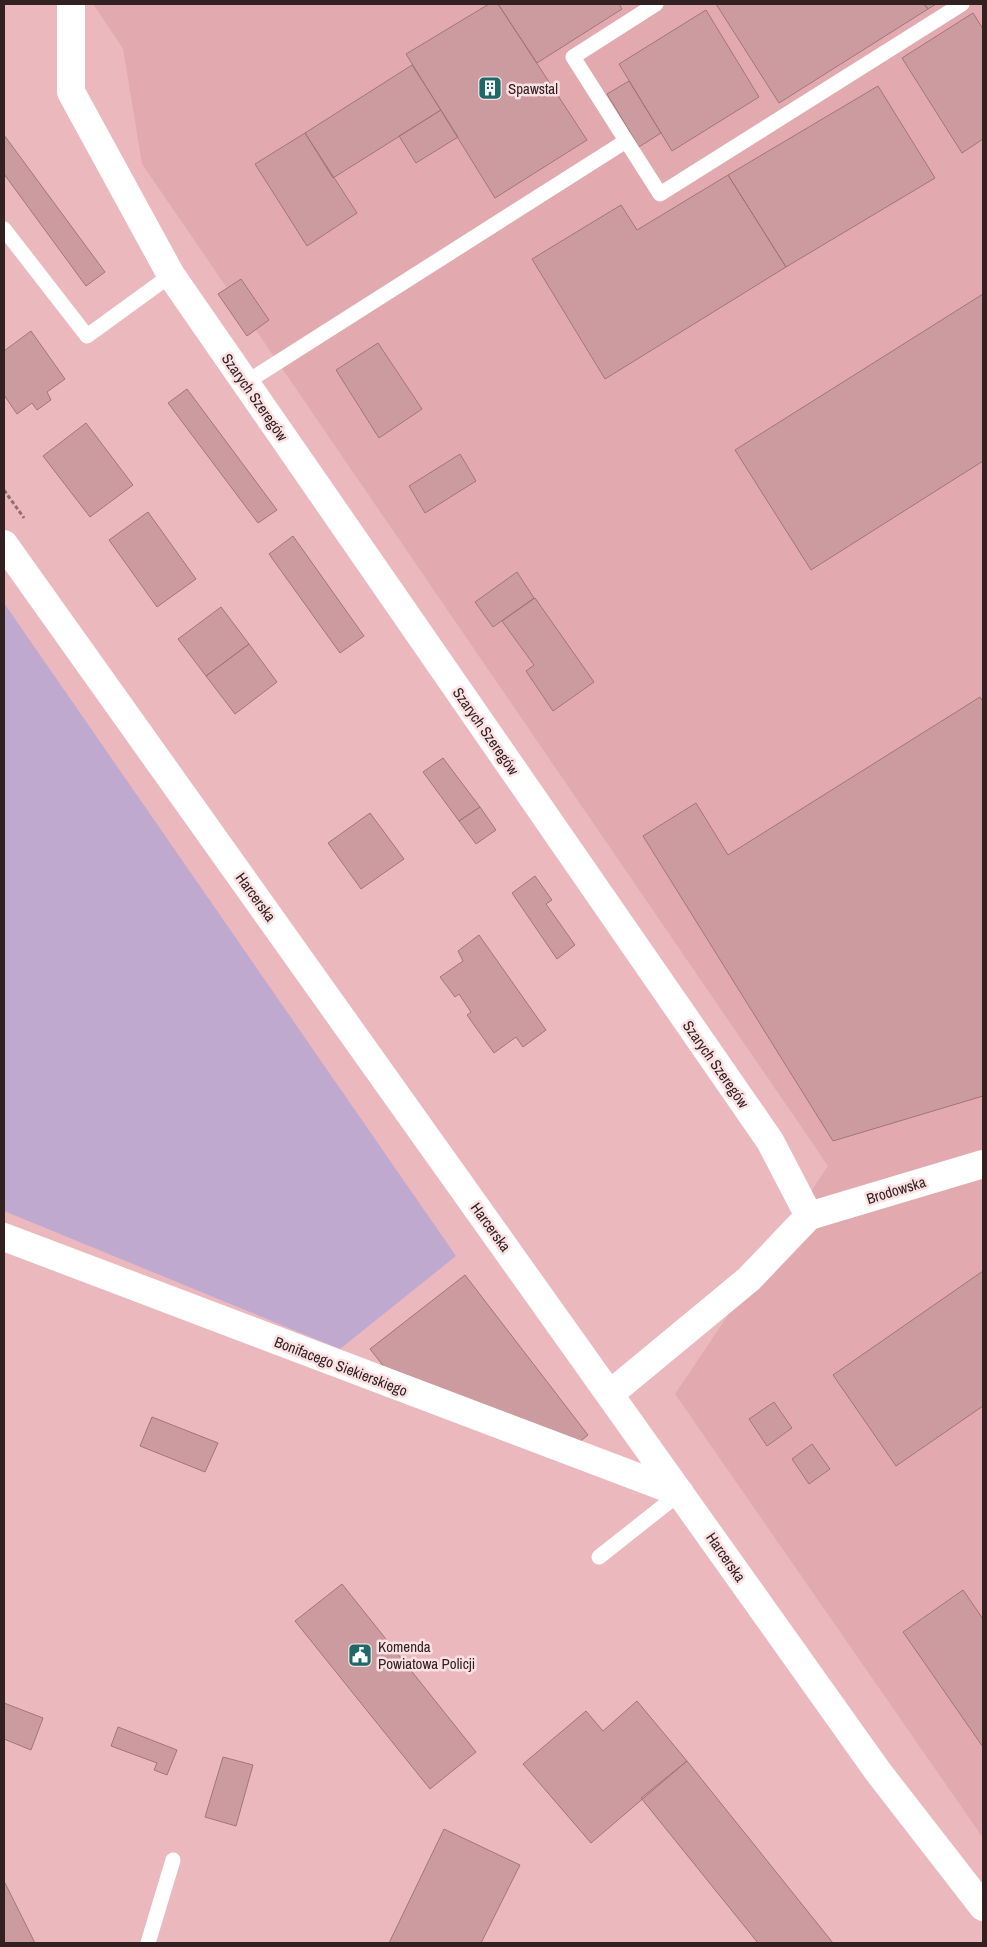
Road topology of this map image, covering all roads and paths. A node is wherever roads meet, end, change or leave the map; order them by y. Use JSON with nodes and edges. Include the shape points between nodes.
{"nodes":[{"id":1,"x":71,"y":4,"type":"edge"},
{"id":2,"x":656,"y":4,"type":"edge"},
{"id":3,"x":962,"y":4,"type":"edge"},
{"id":4,"x":626,"y":142,"type":"junction"},
{"id":5,"x":4,"y":229,"type":"edge"},
{"id":6,"x":171,"y":275,"type":"junction"},
{"id":7,"x":245,"y":383,"type":"junction"},
{"id":8,"x":4,"y":544,"type":"edge"},
{"id":9,"x":983,"y":1164,"type":"edge"},
{"id":10,"x":809,"y":1216,"type":"junction"},
{"id":11,"x":4,"y":1237,"type":"edge"},
{"id":12,"x":610,"y":1394,"type":"junction"},
{"id":13,"x":680,"y":1493,"type":"junction"},
{"id":14,"x":599,"y":1557,"type":"dead end"},
{"id":15,"x":174,"y":1860,"type":"dead end"},
{"id":16,"x":983,"y":1907,"type":"edge"},
{"id":17,"x":148,"y":1943,"type":"edge"}],
"edges":[{"from":1,"to":6,"type":"street","name":"Szarych Szeregów","via":[[71,92]]},
{"from":2,"to":4,"type":"lane","via":[[572,57]]},
{"from":3,"to":4,"type":"lane","via":[[660,194]]},
{"from":4,"to":7,"type":"lane"},
{"from":5,"to":6,"type":"lane","via":[[88,336]]},
{"from":6,"to":7,"type":"street","name":"Szarych Szeregów"},
{"from":7,"to":10,"type":"street","name":"Szarych Szeregów","via":[[770,1141]]},
{"from":8,"to":12,"type":"street","name":"Harcerska"},
{"from":9,"to":10,"type":"street","name":"Brodowska"},
{"from":10,"to":12,"type":"street","via":[[749,1278]]},
{"from":11,"to":13,"type":"street","name":"Bonifacego Siekierskiego"},
{"from":12,"to":13,"type":"street","name":"Harcerska"},
{"from":13,"to":14,"type":"lane"},
{"from":13,"to":16,"type":"street","name":"Harcerska","via":[[879,1773]]},
{"from":15,"to":17,"type":"lane"}]}
